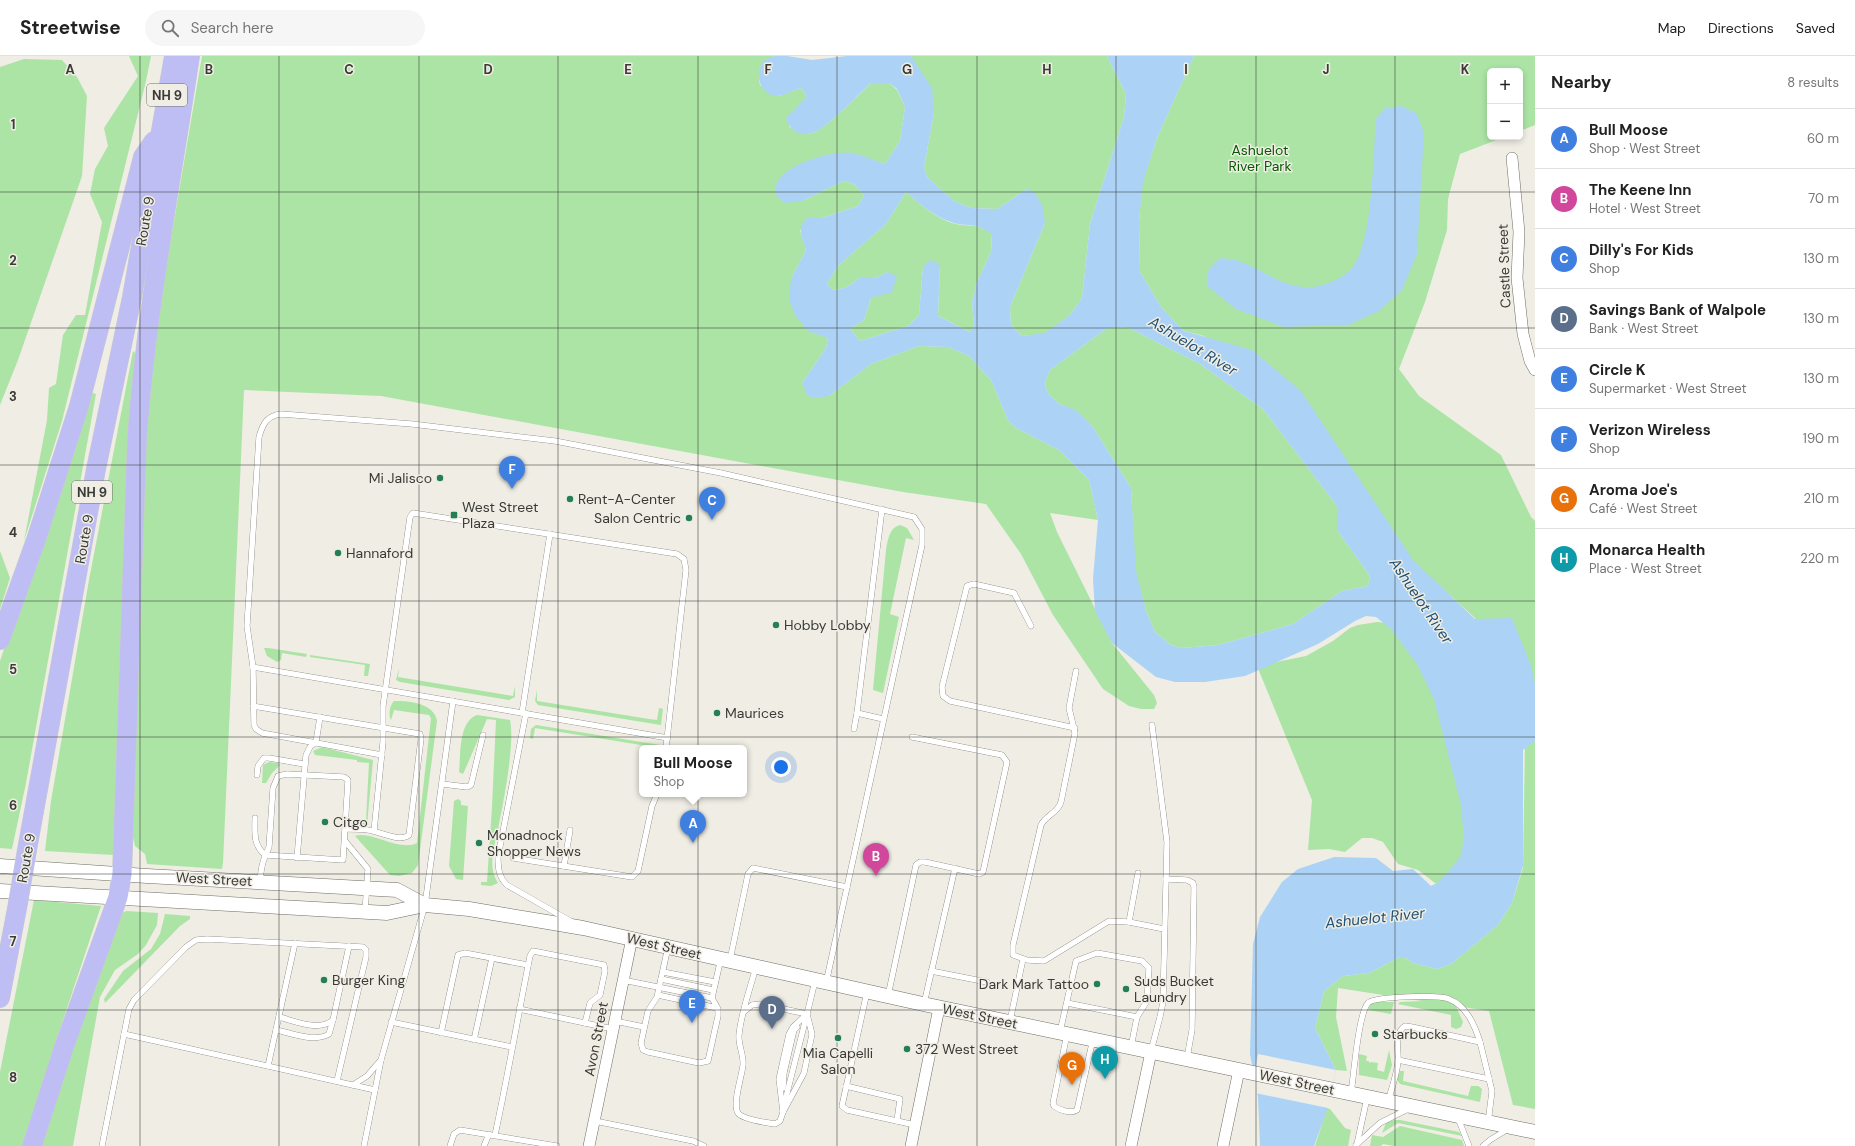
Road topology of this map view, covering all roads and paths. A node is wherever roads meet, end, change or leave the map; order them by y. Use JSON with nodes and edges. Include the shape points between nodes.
{"nodes":[{"id":1,"x":174,"y":56,"type":"edge"},
{"id":2,"x":190,"y":56,"type":"edge"},
{"id":3,"x":160,"y":134,"type":"junction"},
{"id":4,"x":1512,"y":158,"type":"dead end"},
{"id":5,"x":1535,"y":370,"type":"edge"},
{"id":6,"x":882,"y":509,"type":"junction"},
{"id":7,"x":550,"y":534,"type":"junction"},
{"id":8,"x":1031,"y":626,"type":"dead end"},
{"id":9,"x":0,"y":640,"type":"edge"},
{"id":10,"x":253,"y":667,"type":"junction"},
{"id":11,"x":1076,"y":671,"type":"dead end"},
{"id":12,"x":385,"y":690,"type":"junction"},
{"id":13,"x":453,"y":701,"type":"junction"},
{"id":14,"x":254,"y":706,"type":"junction"},
{"id":15,"x":524,"y":713,"type":"junction"},
{"id":16,"x":857,"y":713,"type":"junction"},
{"id":17,"x":320,"y":717,"type":"junction"},
{"id":18,"x":883,"y":719,"type":"junction"},
{"id":19,"x":1152,"y":725,"type":"dead end"},
{"id":20,"x":383,"y":728,"type":"junction"},
{"id":21,"x":1075,"y":728,"type":"junction"},
{"id":22,"x":854,"y":729,"type":"dead end"},
{"id":23,"x":483,"y":735,"type":"dead end"},
{"id":24,"x":912,"y":737,"type":"dead end"},
{"id":25,"x":668,"y":738,"type":"junction"},
{"id":26,"x":316,"y":742,"type":"junction"},
{"id":27,"x":667,"y":745,"type":"edge"},
{"id":28,"x":382,"y":755,"type":"junction"},
{"id":29,"x":304,"y":764,"type":"junction"},
{"id":30,"x":257,"y":775,"type":"dead end"},
{"id":31,"x":303,"y":775,"type":"junction"},
{"id":32,"x":442,"y":784,"type":"junction"},
{"id":33,"x":656,"y":797,"type":"edge"},
{"id":34,"x":255,"y":818,"type":"dead end"},
{"id":35,"x":346,"y":829,"type":"junction"},
{"id":36,"x":570,"y":830,"type":"dead end"},
{"id":37,"x":374,"y":831,"type":"junction"},
{"id":38,"x":345,"y":841,"type":"junction"},
{"id":39,"x":265,"y":855,"type":"junction"},
{"id":40,"x":297,"y":858,"type":"junction"},
{"id":41,"x":514,"y":858,"type":"dead end"},
{"id":42,"x":0,"y":866,"type":"edge"},
{"id":43,"x":564,"y":866,"type":"junction"},
{"id":44,"x":955,"y":868,"type":"junction"},
{"id":45,"x":1138,"y":873,"type":"dead end"},
{"id":46,"x":122,"y":874,"type":"junction"},
{"id":47,"x":1166,"y":879,"type":"junction"},
{"id":48,"x":260,"y":882,"type":"junction"},
{"id":49,"x":367,"y":887,"type":"junction"},
{"id":50,"x":847,"y":887,"type":"junction"},
{"id":51,"x":0,"y":891,"type":"edge"},
{"id":52,"x":118,"y":897,"type":"junction"},
{"id":53,"x":425,"y":905,"type":"junction"},
{"id":54,"x":365,"y":912,"type":"junction"},
{"id":55,"x":1129,"y":922,"type":"junction"},
{"id":56,"x":583,"y":928,"type":"junction"},
{"id":57,"x":1164,"y":929,"type":"junction"},
{"id":58,"x":632,"y":938,"type":"junction"},
{"id":59,"x":295,"y":943,"type":"junction"},
{"id":60,"x":349,"y":946,"type":"junction"},
{"id":61,"x":668,"y":946,"type":"junction"},
{"id":62,"x":492,"y":958,"type":"junction"},
{"id":63,"x":725,"y":959,"type":"junction"},
{"id":64,"x":1023,"y":959,"type":"junction"},
{"id":65,"x":528,"y":965,"type":"junction"},
{"id":66,"x":756,"y":966,"type":"junction"},
{"id":67,"x":931,"y":970,"type":"junction"},
{"id":68,"x":663,"y":972,"type":"junction"},
{"id":69,"x":661,"y":979,"type":"junction"},
{"id":70,"x":623,"y":980,"type":"junction"},
{"id":71,"x":715,"y":982,"type":"junction"},
{"id":72,"x":821,"y":982,"type":"junction"},
{"id":73,"x":987,"y":982,"type":"dead end"},
{"id":74,"x":660,"y":987,"type":"junction"},
{"id":75,"x":713,"y":990,"type":"junction"},
{"id":76,"x":867,"y":992,"type":"junction"},
{"id":77,"x":658,"y":995,"type":"junction"},
{"id":78,"x":888,"y":996,"type":"junction"},
{"id":79,"x":0,"y":998,"type":"edge"},
{"id":80,"x":712,"y":998,"type":"junction"},
{"id":81,"x":1067,"y":1003,"type":"junction"},
{"id":82,"x":924,"y":1004,"type":"junction"},
{"id":83,"x":717,"y":1008,"type":"junction"},
{"id":84,"x":939,"y":1008,"type":"junction"},
{"id":85,"x":519,"y":1009,"type":"junction"},
{"id":86,"x":744,"y":1013,"type":"junction"},
{"id":87,"x":807,"y":1014,"type":"junction"},
{"id":88,"x":279,"y":1017,"type":"junction"},
{"id":89,"x":1138,"y":1017,"type":"junction"},
{"id":90,"x":332,"y":1020,"type":"junction"},
{"id":91,"x":391,"y":1022,"type":"junction"},
{"id":92,"x":1010,"y":1022,"type":"junction"},
{"id":93,"x":585,"y":1023,"type":"junction"},
{"id":94,"x":614,"y":1025,"type":"junction"},
{"id":95,"x":644,"y":1027,"type":"junction"},
{"id":96,"x":276,"y":1030,"type":"junction"},
{"id":97,"x":441,"y":1033,"type":"junction"},
{"id":98,"x":1064,"y":1033,"type":"junction"},
{"id":99,"x":124,"y":1034,"type":"junction"},
{"id":100,"x":1093,"y":1039,"type":"junction"},
{"id":101,"x":474,"y":1040,"type":"junction"},
{"id":102,"x":1480,"y":1042,"type":"junction"},
{"id":103,"x":512,"y":1047,"type":"junction"},
{"id":104,"x":1131,"y":1047,"type":"junction"},
{"id":105,"x":1151,"y":1052,"type":"junction"},
{"id":106,"x":1186,"y":1059,"type":"junction"},
{"id":107,"x":381,"y":1060,"type":"junction"},
{"id":108,"x":1398,"y":1060,"type":"junction"},
{"id":109,"x":1062,"y":1062,"type":"junction"},
{"id":110,"x":268,"y":1066,"type":"junction"},
{"id":111,"x":1239,"y":1070,"type":"junction"},
{"id":112,"x":1085,"y":1074,"type":"junction"},
{"id":113,"x":1489,"y":1080,"type":"junction"},
{"id":114,"x":337,"y":1081,"type":"junction"},
{"id":115,"x":353,"y":1085,"type":"junction"},
{"id":116,"x":846,"y":1086,"type":"junction"},
{"id":117,"x":375,"y":1090,"type":"junction"},
{"id":118,"x":1350,"y":1093,"type":"junction"},
{"id":119,"x":1367,"y":1097,"type":"junction"},
{"id":120,"x":1388,"y":1101,"type":"junction"},
{"id":121,"x":1414,"y":1106,"type":"junction"},
{"id":122,"x":783,"y":1112,"type":"junction"},
{"id":123,"x":1457,"y":1116,"type":"junction"},
{"id":124,"x":595,"y":1121,"type":"junction"},
{"id":125,"x":897,"y":1121,"type":"junction"},
{"id":126,"x":1488,"y":1123,"type":"junction"},
{"id":127,"x":915,"y":1125,"type":"junction"},
{"id":128,"x":1511,"y":1128,"type":"junction"},
{"id":129,"x":1535,"y":1132,"type":"edge"},
{"id":130,"x":492,"y":1135,"type":"junction"},
{"id":131,"x":32,"y":1146,"type":"edge"},
{"id":132,"x":102,"y":1146,"type":"edge"},
{"id":133,"x":364,"y":1146,"type":"edge"},
{"id":134,"x":450,"y":1146,"type":"edge"},
{"id":135,"x":484,"y":1146,"type":"edge"},
{"id":136,"x":557,"y":1146,"type":"edge"},
{"id":137,"x":589,"y":1146,"type":"edge"},
{"id":138,"x":704,"y":1146,"type":"edge"},
{"id":139,"x":911,"y":1146,"type":"edge"},
{"id":140,"x":1131,"y":1146,"type":"edge"},
{"id":141,"x":1223,"y":1146,"type":"edge"},
{"id":142,"x":1356,"y":1146,"type":"edge"},
{"id":143,"x":1469,"y":1146,"type":"edge"},
{"id":144,"x":1483,"y":1146,"type":"edge"}],
"edges":[{"from":1,"to":3,"type":"highway","name":"Route 9","number":"NH 9"},
{"from":2,"to":46,"type":"highway","via":[[140,383]]},
{"from":3,"to":9,"type":"highway","via":[[142,158],[79,406],[36,540]]},
{"from":3,"to":79,"type":"highway","name":"Route 9","number":"NH 9","bridge":true,"via":[[132,297],[96,469]]},
{"from":4,"to":5,"type":"street","name":"Castle Street","via":[[1519,232],[1517,278],[1523,334]]},
{"from":6,"to":10,"type":"lane","via":[[721,473],[556,441],[412,424],[272,415],[266,420],[259,437],[247,626]]},
{"from":6,"to":16,"type":"lane"},
{"from":6,"to":18,"type":"lane","via":[[914,517],[921,526],[923,537]]},
{"from":7,"to":12,"type":"lane","via":[[411,514]]},
{"from":7,"to":15,"type":"lane"},
{"from":7,"to":25,"type":"lane","via":[[677,554],[684,559],[686,570]]},
{"from":8,"to":21,"type":"lane","via":[[1014,593],[974,584],[967,586],[942,687],[943,696],[950,701]]},
{"from":10,"to":12,"type":"lane"},
{"from":10,"to":14,"type":"lane"},
{"from":11,"to":21,"type":"lane","via":[[1069,708]]},
{"from":12,"to":13,"type":"lane"},
{"from":12,"to":20,"type":"lane"},
{"from":13,"to":15,"type":"lane"},
{"from":13,"to":32,"type":"lane"},
{"from":14,"to":17,"type":"lane"},
{"from":14,"to":26,"type":"lane","via":[[254,725],[259,731]]},
{"from":15,"to":25,"type":"lane"},
{"from":15,"to":56,"type":"lane","via":[[498,868],[501,878],[517,891]]},
{"from":16,"to":18,"type":"lane"},
{"from":16,"to":22,"type":"lane"},
{"from":17,"to":20,"type":"lane"},
{"from":17,"to":26,"type":"lane"},
{"from":18,"to":50,"type":"lane"},
{"from":19,"to":47,"type":"lane","via":[[1166,825]]},
{"from":20,"to":28,"type":"lane"},
{"from":20,"to":37,"type":"lane","via":[[420,734],[421,739],[409,835],[404,838],[382,835]]},
{"from":21,"to":64,"type":"lane","via":[[1059,806],[1041,825],[1013,945],[1013,954]]},
{"from":23,"to":32,"type":"lane","via":[[472,785],[467,787]]},
{"from":24,"to":44,"type":"lane","via":[[1002,755],[1007,762],[985,869],[979,874]]},
{"from":25,"to":27,"type":"lane"},
{"from":26,"to":28,"type":"lane"},
{"from":26,"to":29,"type":"lane","via":[[307,751]]},
{"from":28,"to":37,"type":"lane"},
{"from":29,"to":30,"type":"lane","via":[[264,758],[258,766]]},
{"from":29,"to":31,"type":"lane"},
{"from":31,"to":35,"type":"lane","via":[[347,778],[349,783]]},
{"from":31,"to":39,"type":"lane","via":[[283,774],[275,782],[269,847]]},
{"from":31,"to":40,"type":"lane"},
{"from":32,"to":53,"type":"lane"},
{"from":33,"to":43,"type":"lane","via":[[638,871],[634,876]]},
{"from":34,"to":39,"type":"lane","via":[[254,839]]},
{"from":35,"to":37,"type":"lane"},
{"from":35,"to":38,"type":"lane"},
{"from":36,"to":43,"type":"lane"},
{"from":38,"to":40,"type":"lane","via":[[344,858],[340,861]]},
{"from":38,"to":49,"type":"lane","via":[[367,865]]},
{"from":39,"to":40,"type":"lane"},
{"from":39,"to":48,"type":"lane"},
{"from":41,"to":43,"type":"lane"},
{"from":42,"to":46,"type":"street","name":"West Street"},
{"from":44,"to":67,"type":"lane"},
{"from":44,"to":78,"type":"lane","via":[[926,862],[916,865]]},
{"from":45,"to":55,"type":"lane"},
{"from":46,"to":48,"type":"street","name":"West Street"},
{"from":46,"to":52,"type":"highway"},
{"from":47,"to":57,"type":"lane"},
{"from":47,"to":106,"type":"lane","via":[[1187,880],[1193,883],[1194,887],[1192,1030]]},
{"from":48,"to":49,"type":"street","name":"West Street"},
{"from":49,"to":53,"type":"street","name":"West Street","via":[[397,890]]},
{"from":49,"to":54,"type":"lane"},
{"from":50,"to":63,"type":"lane","via":[[753,868],[748,874]]},
{"from":50,"to":72,"type":"lane"},
{"from":51,"to":52,"type":"street","name":"West Street"},
{"from":52,"to":54,"type":"street","name":"West Street"},
{"from":52,"to":131,"type":"highway","via":[[64,1047]]},
{"from":53,"to":54,"type":"street","name":"West Street","via":[[387,913]]},
{"from":53,"to":56,"type":"street","name":"West Street","via":[[469,909]]},
{"from":53,"to":91,"type":"lane"},
{"from":55,"to":57,"type":"lane"},
{"from":55,"to":64,"type":"lane","via":[[1104,922],[1044,961]]},
{"from":56,"to":58,"type":"street","name":"West Street"},
{"from":57,"to":105,"type":"lane","via":[[1163,1002]]},
{"from":58,"to":61,"type":"street","name":"West Street"},
{"from":58,"to":70,"type":"street","name":"Avon Street"},
{"from":59,"to":60,"type":"lane"},
{"from":59,"to":88,"type":"lane"},
{"from":59,"to":99,"type":"lane","via":[[207,938],[196,940],[134,1000],[129,1009]]},
{"from":60,"to":90,"type":"lane"},
{"from":60,"to":114,"type":"lane","via":[[363,947],[366,950],[366,957]]},
{"from":61,"to":63,"type":"street","name":"West Street"},
{"from":61,"to":68,"type":"lane"},
{"from":62,"to":65,"type":"lane"},
{"from":62,"to":97,"type":"lane","via":[[465,953],[458,955]]},
{"from":62,"to":101,"type":"lane"},
{"from":63,"to":66,"type":"street","name":"West Street"},
{"from":63,"to":71,"type":"lane"},
{"from":64,"to":92,"type":"lane"},
{"from":65,"to":85,"type":"lane"},
{"from":65,"to":93,"type":"lane","via":[[530,953],[536,950],[604,965],[600,995],[590,1003]]},
{"from":66,"to":72,"type":"street","name":"West Street"},
{"from":66,"to":86,"type":"lane"},
{"from":67,"to":73,"type":"lane"},
{"from":67,"to":82,"type":"lane"},
{"from":68,"to":69,"type":"lane"},
{"from":68,"to":71,"type":"lane"},
{"from":69,"to":74,"type":"lane"},
{"from":69,"to":75,"type":"lane"},
{"from":70,"to":74,"type":"lane"},
{"from":70,"to":94,"type":"street","name":"Avon Street"},
{"from":71,"to":75,"type":"lane"},
{"from":72,"to":76,"type":"street","name":"West Street"},
{"from":72,"to":87,"type":"lane"},
{"from":74,"to":77,"type":"lane"},
{"from":74,"to":80,"type":"lane"},
{"from":75,"to":80,"type":"lane"},
{"from":76,"to":78,"type":"street","name":"West Street"},
{"from":76,"to":116,"type":"lane"},
{"from":77,"to":83,"type":"lane"},
{"from":77,"to":95,"type":"lane","via":[[648,1011]]},
{"from":78,"to":82,"type":"street","name":"West Street"},
{"from":80,"to":83,"type":"lane"},
{"from":81,"to":89,"type":"lane"},
{"from":81,"to":89,"type":"lane","via":[[1076,961],[1097,953],[1142,961],[1149,968],[1147,1001]]},
{"from":81,"to":98,"type":"lane"},
{"from":82,"to":84,"type":"street","name":"West Street"},
{"from":83,"to":95,"type":"lane","via":[[718,1016],[710,1057],[704,1063],[643,1050],[641,1042]]},
{"from":84,"to":92,"type":"street","name":"West Street"},
{"from":84,"to":127,"type":"street"},
{"from":85,"to":93,"type":"lane"},
{"from":85,"to":103,"type":"lane"},
{"from":86,"to":87,"type":"lane","via":[[749,1007],[760,1004]]},
{"from":86,"to":122,"type":"lane","via":[[739,1037],[743,1059],[737,1112],[746,1118],[775,1124],[780,1121]]},
{"from":87,"to":122,"type":"lane"},
{"from":87,"to":122,"type":"lane","via":[[812,1034],[804,1073]]},
{"from":87,"to":122,"type":"lane","via":[[789,1034],[780,1075]]},
{"from":88,"to":90,"type":"lane","via":[[319,1026],[327,1025]]},
{"from":88,"to":96,"type":"lane"},
{"from":89,"to":104,"type":"lane"},
{"from":90,"to":96,"type":"lane","via":[[329,1034],[322,1038]]},
{"from":91,"to":97,"type":"lane"},
{"from":91,"to":107,"type":"lane"},
{"from":92,"to":98,"type":"street","name":"West Street"},
{"from":93,"to":94,"type":"lane"},
{"from":94,"to":95,"type":"lane"},
{"from":94,"to":124,"type":"street","name":"Avon Street"},
{"from":96,"to":110,"type":"lane"},
{"from":97,"to":101,"type":"lane"},
{"from":98,"to":100,"type":"street","name":"West Street"},
{"from":98,"to":109,"type":"lane"},
{"from":99,"to":110,"type":"lane"},
{"from":99,"to":132,"type":"lane"},
{"from":100,"to":104,"type":"street","name":"West Street"},
{"from":100,"to":112,"type":"lane"},
{"from":101,"to":103,"type":"lane"},
{"from":102,"to":108,"type":"lane","via":[[1405,1026],[1397,1042]]},
{"from":102,"to":113,"type":"lane"},
{"from":102,"to":118,"type":"lane","via":[[1471,1019],[1449,999],[1372,1000],[1368,1003],[1363,1017]]},
{"from":103,"to":130,"type":"lane","via":[[511,1064]]},
{"from":104,"to":105,"type":"street","name":"West Street"},
{"from":105,"to":106,"type":"street","name":"West Street"},
{"from":105,"to":140,"type":"street"},
{"from":106,"to":111,"type":"street","name":"West Street"},
{"from":107,"to":115,"type":"lane","via":[[367,1076]]},
{"from":107,"to":117,"type":"lane"},
{"from":108,"to":113,"type":"lane"},
{"from":108,"to":120,"type":"lane"},
{"from":109,"to":112,"type":"lane","via":[[1083,1067]]},
{"from":109,"to":112,"type":"lane","via":[[1054,1098],[1054,1106],[1057,1108],[1076,1112]]},
{"from":110,"to":114,"type":"lane"},
{"from":111,"to":118,"type":"street","name":"West Street"},
{"from":111,"to":141,"type":"street"},
{"from":113,"to":126,"type":"lane","via":[[1492,1095]]},
{"from":114,"to":115,"type":"lane"},
{"from":115,"to":117,"type":"lane"},
{"from":116,"to":125,"type":"lane","via":[[899,1099],[901,1102]]},
{"from":116,"to":125,"type":"lane","via":[[843,1109]]},
{"from":117,"to":133,"type":"lane"},
{"from":118,"to":119,"type":"street","name":"West Street"},
{"from":119,"to":120,"type":"street","name":"West Street"},
{"from":119,"to":142,"type":"lane"},
{"from":120,"to":121,"type":"street","name":"West Street"},
{"from":121,"to":123,"type":"street","name":"West Street"},
{"from":121,"to":142,"type":"lane","via":[[1380,1123]]},
{"from":123,"to":126,"type":"street","name":"West Street"},
{"from":123,"to":143,"type":"lane"},
{"from":124,"to":137,"type":"street","name":"Avon Street"},
{"from":124,"to":138,"type":"lane","via":[[693,1141]]},
{"from":125,"to":127,"type":"lane"},
{"from":126,"to":128,"type":"street","name":"West Street"},
{"from":127,"to":139,"type":"street"},
{"from":128,"to":129,"type":"street","name":"West Street"},
{"from":128,"to":144,"type":"lane"},
{"from":130,"to":134,"type":"lane","via":[[460,1130],[452,1137]]},
{"from":130,"to":135,"type":"lane"},
{"from":130,"to":136,"type":"lane"}]}
